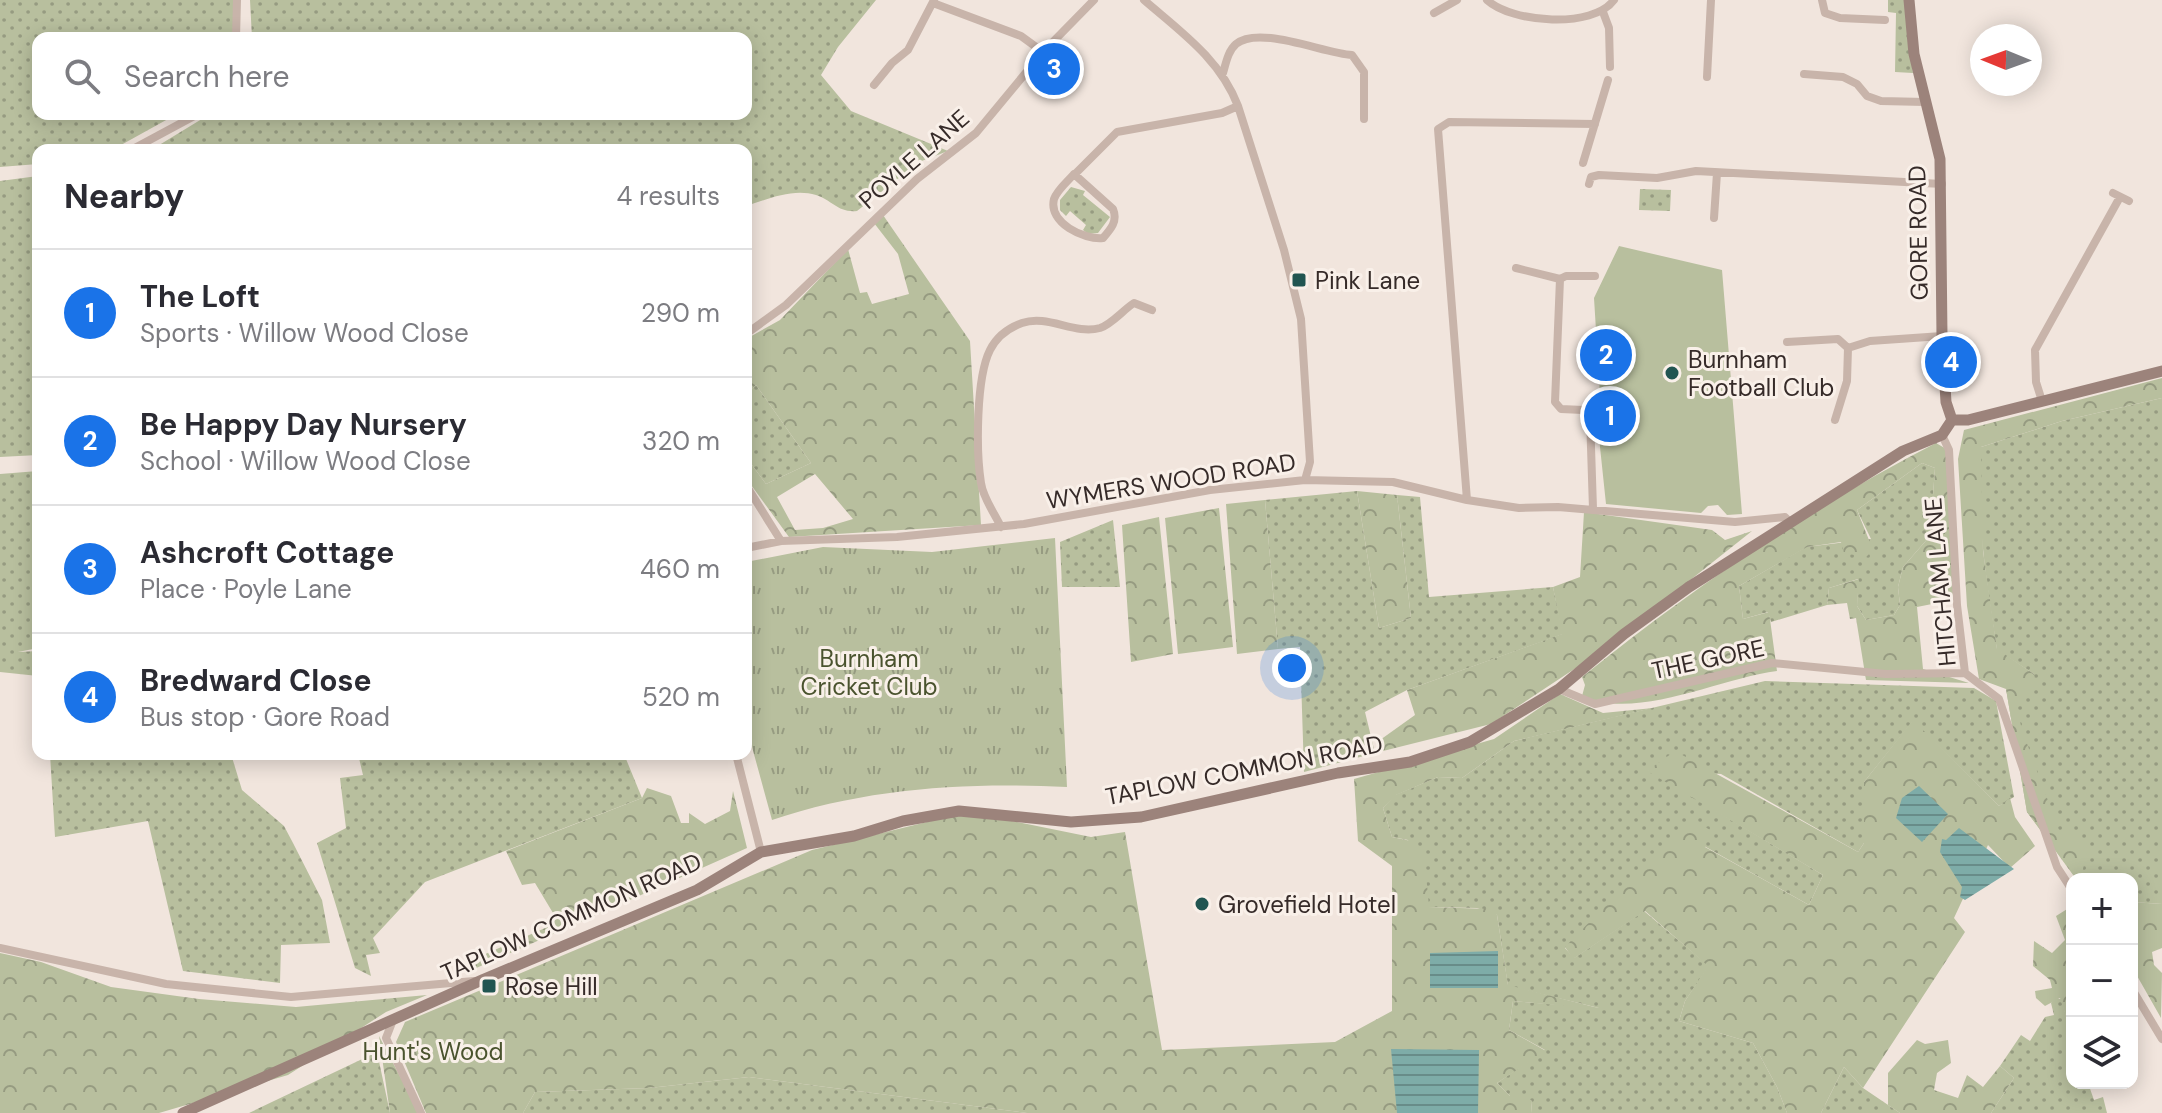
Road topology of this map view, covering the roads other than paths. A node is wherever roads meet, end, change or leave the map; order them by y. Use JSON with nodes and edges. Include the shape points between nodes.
{"nodes":[{"id":1,"x":237,"y":0,"type":"edge"},
{"id":2,"x":1094,"y":0,"type":"edge"},
{"id":3,"x":1144,"y":0,"type":"edge"},
{"id":4,"x":1457,"y":0,"type":"edge"},
{"id":5,"x":1487,"y":0,"type":"edge"},
{"id":6,"x":1614,"y":0,"type":"edge"},
{"id":7,"x":1711,"y":0,"type":"edge"},
{"id":8,"x":1822,"y":0,"type":"edge"},
{"id":9,"x":1909,"y":0,"type":"edge"},
{"id":10,"x":934,"y":1,"type":"edge"},
{"id":11,"x":1603,"y":12,"type":"junction"},
{"id":12,"x":1434,"y":13,"type":"dead end"},
{"id":13,"x":1885,"y":20,"type":"dead end"},
{"id":14,"x":236,"y":32,"type":"edge"},
{"id":15,"x":1043,"y":52,"type":"junction"},
{"id":16,"x":1610,"y":67,"type":"dead end"},
{"id":17,"x":1223,"y":73,"type":"junction"},
{"id":18,"x":1804,"y":74,"type":"dead end"},
{"id":19,"x":1707,"y":77,"type":"dead end"},
{"id":20,"x":1608,"y":80,"type":"dead end"},
{"id":21,"x":874,"y":85,"type":"dead end"},
{"id":22,"x":1925,"y":102,"type":"junction"},
{"id":23,"x":1238,"y":106,"type":"junction"},
{"id":24,"x":1364,"y":119,"type":"dead end"},
{"id":25,"x":187,"y":120,"type":"edge"},
{"id":26,"x":1595,"y":124,"type":"junction"},
{"id":27,"x":142,"y":144,"type":"edge"},
{"id":28,"x":1583,"y":163,"type":"dead end"},
{"id":29,"x":1717,"y":173,"type":"junction"},
{"id":30,"x":1074,"y":174,"type":"junction"},
{"id":31,"x":1589,"y":184,"type":"dead end"},
{"id":32,"x":1942,"y":184,"type":"junction"},
{"id":33,"x":2121,"y":197,"type":"dead end"},
{"id":34,"x":1714,"y":218,"type":"dead end"},
{"id":35,"x":1516,"y":268,"type":"dead end"},
{"id":36,"x":1595,"y":276,"type":"dead end"},
{"id":37,"x":1560,"y":279,"type":"junction"},
{"id":38,"x":1152,"y":310,"type":"dead end"},
{"id":39,"x":752,"y":330,"type":"edge"},
{"id":40,"x":1942,"y":336,"type":"junction"},
{"id":41,"x":1787,"y":342,"type":"dead end"},
{"id":42,"x":1848,"y":348,"type":"junction"},
{"id":43,"x":2162,"y":371,"type":"edge"},
{"id":44,"x":2042,"y":401,"type":"junction"},
{"id":45,"x":1835,"y":420,"type":"dead end"},
{"id":46,"x":1952,"y":420,"type":"junction"},
{"id":47,"x":1942,"y":435,"type":"junction"},
{"id":48,"x":1310,"y":462,"type":"junction"},
{"id":49,"x":1305,"y":480,"type":"junction"},
{"id":50,"x":1327,"y":480,"type":"junction"},
{"id":51,"x":752,"y":495,"type":"edge"},
{"id":52,"x":1467,"y":500,"type":"junction"},
{"id":53,"x":1593,"y":509,"type":"junction"},
{"id":54,"x":1790,"y":522,"type":"junction"},
{"id":55,"x":1001,"y":527,"type":"junction"},
{"id":56,"x":781,"y":541,"type":"junction"},
{"id":57,"x":752,"y":547,"type":"edge"},
{"id":58,"x":1965,"y":673,"type":"junction"},
{"id":59,"x":1559,"y":689,"type":"junction"},
{"id":60,"x":738,"y":760,"type":"edge"},
{"id":61,"x":761,"y":852,"type":"junction"},
{"id":62,"x":2066,"y":881,"type":"edge"},
{"id":63,"x":0,"y":948,"type":"edge"},
{"id":64,"x":482,"y":980,"type":"junction"},
{"id":65,"x":2138,"y":999,"type":"edge"},
{"id":66,"x":393,"y":1020,"type":"junction"},
{"id":67,"x":2162,"y":1039,"type":"edge"},
{"id":68,"x":183,"y":1113,"type":"edge"},
{"id":69,"x":421,"y":1113,"type":"edge"}],
"edges":[{"from":1,"to":14,"type":"street"},
{"from":2,"to":15,"type":"street","name":"POYLE LANE"},
{"from":3,"to":17,"type":"street"},
{"from":4,"to":12,"type":"street"},
{"from":5,"to":11,"type":"street","via":[[1515,16],[1586,17]]},
{"from":6,"to":11,"type":"street"},
{"from":7,"to":19,"type":"street"},
{"from":8,"to":13,"type":"street","via":[[1825,13],[1840,18]]},
{"from":9,"to":22,"type":"street","name":"GORE ROAD"},
{"from":10,"to":15,"type":"street","via":[[1021,36]]},
{"from":10,"to":21,"type":"street","via":[[908,50]]},
{"from":11,"to":16,"type":"street"},
{"from":15,"to":39,"type":"street","name":"POYLE LANE","via":[[976,133],[917,179],[786,305]]},
{"from":17,"to":23,"type":"street"},
{"from":17,"to":24,"type":"street","via":[[1231,49],[1247,39],[1266,37],[1352,55],[1364,72]]},
{"from":18,"to":22,"type":"street","via":[[1843,77],[1881,101]]},
{"from":20,"to":26,"type":"street"},
{"from":22,"to":32,"type":"street","name":"GORE ROAD"},
{"from":23,"to":30,"type":"street","via":[[1117,132]]},
{"from":23,"to":48,"type":"street","via":[[1301,319]]},
{"from":25,"to":27,"type":"street"},
{"from":26,"to":28,"type":"street"},
{"from":26,"to":52,"type":"street","via":[[1463,122],[1443,125],[1437,137]]},
{"from":29,"to":31,"type":"street","via":[[1599,175]]},
{"from":29,"to":32,"type":"street"},
{"from":29,"to":34,"type":"street"},
{"from":30,"to":30,"type":"street","via":[[1055,196],[1053,208],[1058,219],[1084,237],[1103,238],[1112,229],[1113,209]]},
{"from":32,"to":40,"type":"street","name":"GORE ROAD"},
{"from":33,"to":44,"type":"street","via":[[2035,350]]},
{"from":35,"to":37,"type":"street"},
{"from":36,"to":37,"type":"street"},
{"from":37,"to":53,"type":"street","via":[[1555,402],[1561,409],[1583,410],[1590,416]]},
{"from":38,"to":55,"type":"street","via":[[1134,303],[1104,327],[1085,331],[1053,322],[1026,322],[1005,331],[991,348],[983,382],[981,486]]},
{"from":40,"to":42,"type":"street","via":[[1870,341]]},
{"from":40,"to":46,"type":"street","name":"GORE ROAD"},
{"from":41,"to":42,"type":"street","via":[[1838,339]]},
{"from":42,"to":45,"type":"street","via":[[1847,381]]},
{"from":43,"to":44,"type":"street"},
{"from":44,"to":46,"type":"street"},
{"from":46,"to":47,"type":"street"},
{"from":47,"to":54,"type":"street","name":"TAPLOW COMMON ROAD","via":[[1903,451]]},
{"from":47,"to":58,"type":"street","name":"HITCHAM LANE","via":[[1949,450]]},
{"from":48,"to":49,"type":"street"},
{"from":48,"to":50,"type":"street"},
{"from":49,"to":50,"type":"street","name":"WYMERS WOOD ROAD"},
{"from":49,"to":55,"type":"street","name":"WYMERS WOOD ROAD","via":[[1148,500]]},
{"from":50,"to":52,"type":"street","name":"WYMERS WOOD ROAD","via":[[1393,482]]},
{"from":51,"to":56,"type":"street"},
{"from":52,"to":53,"type":"street","name":"WYMERS WOOD ROAD","via":[[1519,508]]},
{"from":53,"to":54,"type":"street","name":"WYMERS WOOD ROAD","via":[[1735,522],[1785,517]]},
{"from":54,"to":59,"type":"street","name":"TAPLOW COMMON ROAD","via":[[1689,587]]},
{"from":55,"to":56,"type":"street","name":"WYMERS WOOD ROAD"},
{"from":56,"to":57,"type":"street","name":"WYMERS WOOD ROAD"},
{"from":58,"to":59,"type":"street","name":"THE GORE","via":[[1886,674],[1772,663],[1595,704]]},
{"from":58,"to":62,"type":"street","name":"HITCHAM LANE","via":[[1999,699]]},
{"from":59,"to":61,"type":"street","name":"TAPLOW COMMON ROAD","via":[[1470,742],[1410,762],[1338,773],[1191,808],[1071,822],[959,811]]},
{"from":60,"to":61,"type":"street"},
{"from":61,"to":64,"type":"street","name":"TAPLOW COMMON ROAD","via":[[697,890]]},
{"from":63,"to":64,"type":"street","via":[[166,984],[291,997]]},
{"from":64,"to":66,"type":"street","name":"TAPLOW COMMON ROAD"},
{"from":65,"to":67,"type":"street"},
{"from":66,"to":68,"type":"street","name":"TAPLOW COMMON ROAD"},
{"from":66,"to":69,"type":"street","via":[[386,1038]]}]}
